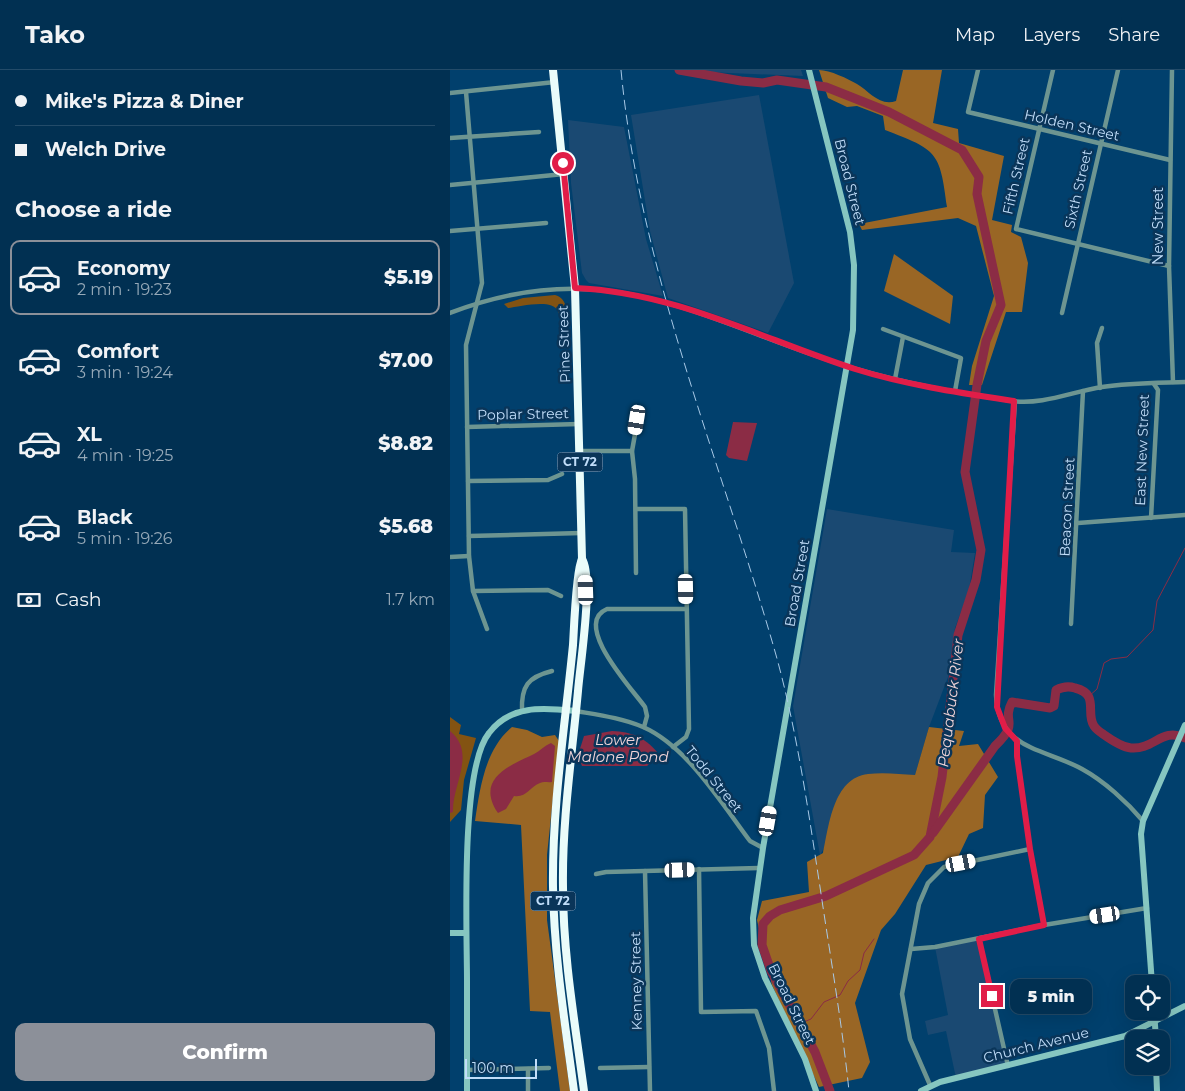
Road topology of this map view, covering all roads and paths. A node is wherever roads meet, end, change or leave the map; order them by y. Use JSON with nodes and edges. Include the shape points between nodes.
{"nodes":[{"id":1,"x":553,"y":70,"type":"edge"},
{"id":2,"x":978,"y":70,"type":"edge"},
{"id":3,"x":1053,"y":70,"type":"edge"},
{"id":4,"x":1118,"y":70,"type":"edge"},
{"id":5,"x":1172,"y":70,"type":"edge"},
{"id":6,"x":810,"y":73,"type":"edge"},
{"id":7,"x":555,"y":82,"type":"junction"},
{"id":8,"x":466,"y":92,"type":"junction"},
{"id":9,"x":450,"y":94,"type":"edge"},
{"id":10,"x":1039,"y":129,"type":"junction"},
{"id":11,"x":539,"y":132,"type":"dead end"},
{"id":12,"x":470,"y":137,"type":"junction"},
{"id":13,"x":450,"y":138,"type":"edge"},
{"id":14,"x":1101,"y":143,"type":"junction"},
{"id":15,"x":1170,"y":160,"type":"junction"},
{"id":16,"x":564,"y":174,"type":"junction"},
{"id":17,"x":474,"y":183,"type":"junction"},
{"id":18,"x":450,"y":185,"type":"edge"},
{"id":19,"x":546,"y":223,"type":"dead end"},
{"id":20,"x":478,"y":228,"type":"junction"},
{"id":21,"x":450,"y":231,"type":"edge"},
{"id":22,"x":1077,"y":243,"type":"junction"},
{"id":23,"x":1169,"y":266,"type":"junction"},
{"id":24,"x":575,"y":288,"type":"junction"},
{"id":25,"x":478,"y":302,"type":"junction"},
{"id":26,"x":450,"y":313,"type":"edge"},
{"id":27,"x":1062,"y":313,"type":"dead end"},
{"id":28,"x":1102,"y":328,"type":"dead end"},
{"id":29,"x":883,"y":329,"type":"dead end"},
{"id":30,"x":903,"y":337,"type":"junction"},
{"id":31,"x":847,"y":366,"type":"junction"},
{"id":32,"x":895,"y":379,"type":"junction"},
{"id":33,"x":1174,"y":382,"type":"junction"},
{"id":34,"x":1185,"y":382,"type":"edge"},
{"id":35,"x":1154,"y":384,"type":"junction"},
{"id":36,"x":1100,"y":388,"type":"junction"},
{"id":37,"x":955,"y":391,"type":"junction"},
{"id":38,"x":1084,"y":391,"type":"junction"},
{"id":39,"x":1014,"y":401,"type":"junction"},
{"id":40,"x":639,"y":412,"type":"dead end"},
{"id":41,"x":579,"y":424,"type":"junction"},
{"id":42,"x":467,"y":427,"type":"junction"},
{"id":43,"x":580,"y":451,"type":"junction"},
{"id":44,"x":632,"y":451,"type":"junction"},
{"id":45,"x":562,"y":474,"type":"dead end"},
{"id":46,"x":468,"y":481,"type":"junction"},
{"id":47,"x":636,"y":509,"type":"junction"},
{"id":48,"x":1185,"y":515,"type":"edge"},
{"id":49,"x":1151,"y":518,"type":"junction"},
{"id":50,"x":1078,"y":523,"type":"junction"},
{"id":51,"x":581,"y":533,"type":"junction"},
{"id":52,"x":469,"y":536,"type":"junction"},
{"id":53,"x":469,"y":556,"type":"junction"},
{"id":54,"x":450,"y":557,"type":"edge"},
{"id":55,"x":582,"y":559,"type":"junction"},
{"id":56,"x":636,"y":573,"type":"dead end"},
{"id":57,"x":472,"y":590,"type":"junction"},
{"id":58,"x":562,"y":596,"type":"dead end"},
{"id":59,"x":686,"y":609,"type":"junction"},
{"id":60,"x":1071,"y":624,"type":"dead end"},
{"id":61,"x":487,"y":629,"type":"dead end"},
{"id":62,"x":552,"y":671,"type":"dead end"},
{"id":63,"x":566,"y":710,"type":"junction"},
{"id":64,"x":522,"y":711,"type":"junction"},
{"id":65,"x":576,"y":711,"type":"junction"},
{"id":66,"x":1185,"y":725,"type":"edge"},
{"id":67,"x":644,"y":727,"type":"junction"},
{"id":68,"x":1017,"y":741,"type":"junction"},
{"id":69,"x":673,"y":747,"type":"junction"},
{"id":70,"x":1143,"y":822,"type":"junction"},
{"id":71,"x":763,"y":848,"type":"junction"},
{"id":72,"x":1030,"y":849,"type":"junction"},
{"id":73,"x":759,"y":868,"type":"junction"},
{"id":74,"x":698,"y":869,"type":"junction"},
{"id":75,"x":645,"y":871,"type":"junction"},
{"id":76,"x":596,"y":874,"type":"dead end"},
{"id":77,"x":1146,"y":908,"type":"junction"},
{"id":78,"x":1044,"y":925,"type":"junction"},
{"id":79,"x":450,"y":933,"type":"edge"},
{"id":80,"x":466,"y":933,"type":"junction"},
{"id":81,"x":979,"y":939,"type":"junction"},
{"id":82,"x":911,"y":949,"type":"junction"},
{"id":83,"x":1151,"y":975,"type":"edge"},
{"id":84,"x":1185,"y":1006,"type":"edge"},
{"id":85,"x":1155,"y":1021,"type":"junction"},
{"id":86,"x":1156,"y":1030,"type":"edge"},
{"id":87,"x":649,"y":1066,"type":"junction"},
{"id":88,"x":1008,"y":1066,"type":"junction"},
{"id":89,"x":549,"y":1068,"type":"dead end"},
{"id":90,"x":600,"y":1068,"type":"dead end"},
{"id":91,"x":528,"y":1069,"type":"junction"},
{"id":92,"x":467,"y":1070,"type":"junction"},
{"id":93,"x":1156,"y":1075,"type":"edge"},
{"id":94,"x":930,"y":1085,"type":"junction"},
{"id":95,"x":467,"y":1091,"type":"edge"},
{"id":96,"x":528,"y":1091,"type":"edge"},
{"id":97,"x":574,"y":1091,"type":"edge"},
{"id":98,"x":584,"y":1091,"type":"edge"},
{"id":99,"x":650,"y":1091,"type":"edge"},
{"id":100,"x":774,"y":1091,"type":"edge"},
{"id":101,"x":816,"y":1091,"type":"edge"},
{"id":102,"x":922,"y":1091,"type":"edge"},
{"id":103,"x":1157,"y":1091,"type":"edge"}],
"edges":[{"from":1,"to":7,"type":"highway","name":"Pine Street","number":"CT 72"},
{"from":2,"to":10,"type":"street","name":"Holden Street","via":[[968,112]]},
{"from":3,"to":10,"type":"street","name":"Fifth Street"},
{"from":4,"to":14,"type":"street","name":"Sixth Street"},
{"from":5,"to":15,"type":"street","name":"New Street"},
{"from":6,"to":31,"type":"main road","name":"Broad Street","via":[[846,213],[854,264],[853,330]]},
{"from":7,"to":8,"type":"street"},
{"from":7,"to":16,"type":"highway","name":"Pine Street","number":"CT 72"},
{"from":8,"to":9,"type":"street"},
{"from":8,"to":12,"type":"street"},
{"from":10,"to":14,"type":"street","name":"Holden Street"},
{"from":10,"to":22,"type":"street","name":"Fifth Street","via":[[1016,229]]},
{"from":11,"to":12,"type":"street"},
{"from":12,"to":13,"type":"street"},
{"from":12,"to":17,"type":"street"},
{"from":14,"to":15,"type":"street","name":"Holden Street"},
{"from":14,"to":22,"type":"street","name":"Sixth Street"},
{"from":15,"to":23,"type":"street","name":"New Street"},
{"from":16,"to":17,"type":"street"},
{"from":16,"to":24,"type":"highway","name":"Pine Street","number":"CT 72"},
{"from":17,"to":18,"type":"street"},
{"from":17,"to":20,"type":"street"},
{"from":19,"to":20,"type":"street"},
{"from":20,"to":21,"type":"street"},
{"from":20,"to":25,"type":"street","via":[[482,283]]},
{"from":22,"to":23,"type":"street"},
{"from":22,"to":27,"type":"street","name":"Sixth Street"},
{"from":23,"to":33,"type":"street","name":"New Street"},
{"from":24,"to":25,"type":"street","via":[[539,289]]},
{"from":24,"to":31,"type":"street","via":[[623,292],[696,310]]},
{"from":24,"to":41,"type":"highway","name":"Pine Street","number":"CT 72"},
{"from":25,"to":26,"type":"street"},
{"from":25,"to":42,"type":"street","via":[[466,345]]},
{"from":28,"to":36,"type":"street","via":[[1097,343]]},
{"from":29,"to":30,"type":"street"},
{"from":30,"to":32,"type":"street"},
{"from":30,"to":37,"type":"street","via":[[961,358]]},
{"from":31,"to":32,"type":"street"},
{"from":31,"to":71,"type":"main road","name":"Broad Street"},
{"from":32,"to":37,"type":"street"},
{"from":33,"to":34,"type":"street"},
{"from":33,"to":35,"type":"street"},
{"from":35,"to":36,"type":"street"},
{"from":35,"to":49,"type":"street","name":"East New Street","via":[[1158,390]]},
{"from":36,"to":38,"type":"street"},
{"from":37,"to":39,"type":"street"},
{"from":38,"to":39,"type":"street","via":[[1038,402]]},
{"from":38,"to":50,"type":"street","name":"Beacon Street"},
{"from":39,"to":68,"type":"street","via":[[996,695],[1005,728]]},
{"from":40,"to":44,"type":"street"},
{"from":41,"to":42,"type":"street","name":"Poplar Street"},
{"from":41,"to":43,"type":"highway","name":"Pine Street","number":"CT 72"},
{"from":42,"to":46,"type":"street"},
{"from":43,"to":44,"type":"street"},
{"from":43,"to":51,"type":"highway","name":"Pine Street","number":"CT 72"},
{"from":44,"to":47,"type":"street"},
{"from":45,"to":46,"type":"street","via":[[548,480]]},
{"from":46,"to":52,"type":"street"},
{"from":47,"to":56,"type":"street"},
{"from":47,"to":59,"type":"street","via":[[685,509]]},
{"from":48,"to":49,"type":"street"},
{"from":49,"to":50,"type":"street"},
{"from":50,"to":60,"type":"street","name":"Beacon Street"},
{"from":51,"to":52,"type":"street"},
{"from":51,"to":55,"type":"highway","name":"Pine Street","number":"CT 72"},
{"from":52,"to":53,"type":"street"},
{"from":53,"to":54,"type":"street"},
{"from":53,"to":57,"type":"street"},
{"from":55,"to":63,"type":"highway","name":"Pine Street","number":"CT 72","via":[[578,565]]},
{"from":55,"to":65,"type":"highway","name":"Pine Street","number":"CT 72","via":[[586,565],[586,590]]},
{"from":57,"to":58,"type":"street","via":[[548,590]]},
{"from":57,"to":61,"type":"street"},
{"from":59,"to":67,"type":"street","via":[[607,609],[597,617],[599,642],[645,707]]},
{"from":59,"to":69,"type":"street","via":[[689,729],[686,738]]},
{"from":62,"to":64,"type":"street","via":[[538,674],[526,686],[521,694]]},
{"from":63,"to":64,"type":"main road"},
{"from":63,"to":65,"type":"main road"},
{"from":63,"to":97,"type":"highway","number":"CT 72","via":[[555,831],[553,904]]},
{"from":64,"to":80,"type":"main road","via":[[504,719],[488,733],[478,756],[471,792]]},
{"from":65,"to":67,"type":"street","name":"Todd Street","via":[[611,716]]},
{"from":65,"to":98,"type":"highway","number":"CT 72","via":[[565,824],[563,894],[564,938]]},
{"from":66,"to":70,"type":"main road"},
{"from":67,"to":69,"type":"street","name":"Todd Street"},
{"from":68,"to":70,"type":"street","via":[[1082,769]]},
{"from":68,"to":72,"type":"street"},
{"from":69,"to":71,"type":"street","name":"Todd Street","via":[[750,841]]},
{"from":70,"to":77,"type":"main road"},
{"from":71,"to":73,"type":"main road","name":"Broad Street"},
{"from":72,"to":78,"type":"street"},
{"from":72,"to":82,"type":"street","via":[[944,867],[928,883],[919,904]]},
{"from":73,"to":74,"type":"street"},
{"from":73,"to":101,"type":"main road","name":"Broad Street","via":[[754,918],[758,963],[805,1059]]},
{"from":74,"to":75,"type":"street"},
{"from":74,"to":100,"type":"street","via":[[701,1012],[756,1012],[769,1048]]},
{"from":75,"to":76,"type":"street"},
{"from":75,"to":87,"type":"street","name":"Kenney Street"},
{"from":77,"to":78,"type":"street"},
{"from":77,"to":83,"type":"main road"},
{"from":78,"to":81,"type":"street"},
{"from":79,"to":80,"type":"main road"},
{"from":80,"to":92,"type":"main road"},
{"from":81,"to":82,"type":"street"},
{"from":81,"to":88,"type":"street"},
{"from":82,"to":94,"type":"street","via":[[902,999],[911,1044]]},
{"from":84,"to":85,"type":"main road","name":"Church Avenue"},
{"from":85,"to":86,"type":"main road"},
{"from":85,"to":88,"type":"main road","name":"Church Avenue","via":[[1125,1036]]},
{"from":87,"to":90,"type":"street"},
{"from":87,"to":99,"type":"street","name":"Kenney Street"},
{"from":88,"to":94,"type":"main road","name":"Church Avenue"},
{"from":89,"to":91,"type":"street"},
{"from":91,"to":92,"type":"street"},
{"from":91,"to":96,"type":"street"},
{"from":92,"to":95,"type":"main road"},
{"from":93,"to":103,"type":"main road"},
{"from":94,"to":102,"type":"main road","name":"Church Avenue"}]}
